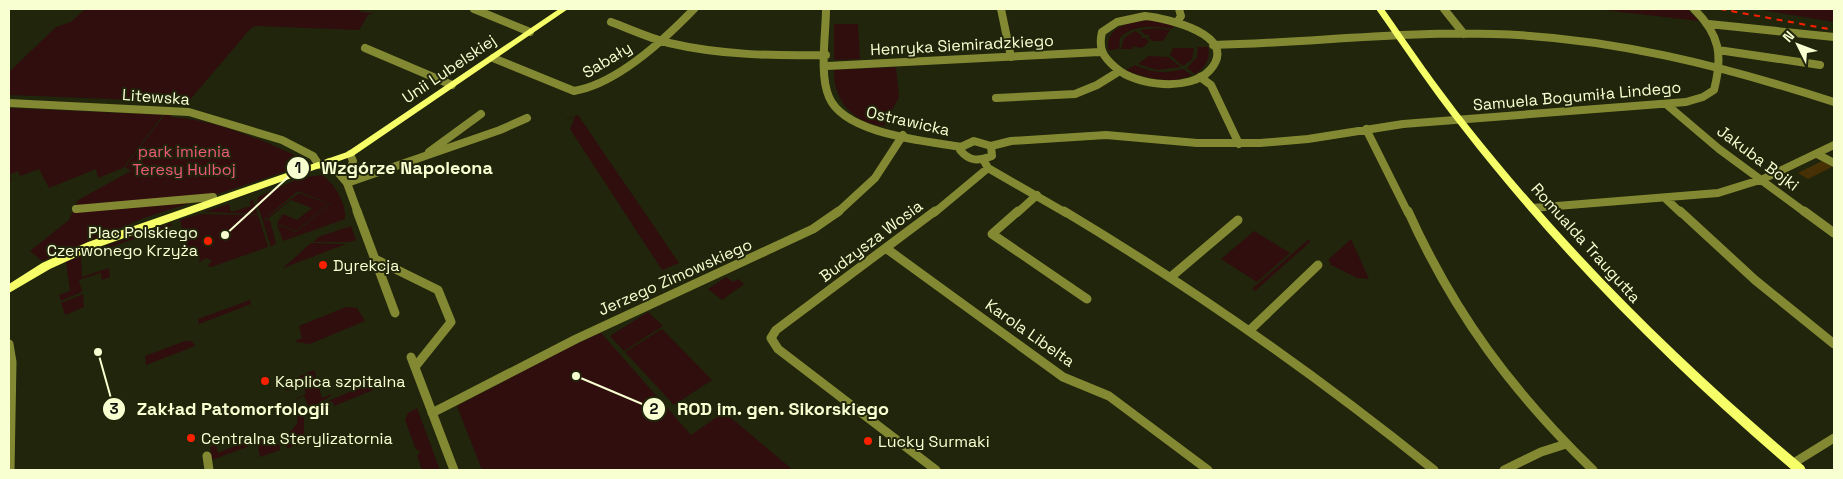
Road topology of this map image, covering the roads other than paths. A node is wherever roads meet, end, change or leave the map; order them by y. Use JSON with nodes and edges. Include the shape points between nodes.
{"nodes":[{"id":1,"x":474,"y":9,"type":"edge"},
{"id":2,"x":564,"y":9,"type":"edge"},
{"id":3,"x":694,"y":9,"type":"edge"},
{"id":4,"x":826,"y":9,"type":"edge"},
{"id":5,"x":1001,"y":9,"type":"edge"},
{"id":6,"x":1178,"y":9,"type":"edge"},
{"id":7,"x":1380,"y":9,"type":"edge"},
{"id":8,"x":1444,"y":9,"type":"edge"},
{"id":9,"x":1694,"y":9,"type":"edge"},
{"id":10,"x":1178,"y":21,"type":"junction"},
{"id":11,"x":611,"y":22,"type":"dead end"},
{"id":12,"x":1709,"y":24,"type":"junction"},
{"id":13,"x":530,"y":32,"type":"junction"},
{"id":14,"x":1464,"y":34,"type":"junction"},
{"id":15,"x":1399,"y":36,"type":"junction"},
{"id":16,"x":1834,"y":37,"type":"edge"},
{"id":17,"x":661,"y":41,"type":"junction"},
{"id":18,"x":1213,"y":46,"type":"junction"},
{"id":19,"x":365,"y":48,"type":"dead end"},
{"id":20,"x":1718,"y":50,"type":"junction"},
{"id":21,"x":1100,"y":52,"type":"junction"},
{"id":22,"x":826,"y":55,"type":"junction"},
{"id":23,"x":1011,"y":57,"type":"junction"},
{"id":24,"x":493,"y":58,"type":"junction"},
{"id":25,"x":1820,"y":65,"type":"dead end"},
{"id":26,"x":826,"y":66,"type":"junction"},
{"id":27,"x":1720,"y":67,"type":"junction"},
{"id":28,"x":1118,"y":72,"type":"junction"},
{"id":29,"x":1200,"y":77,"type":"junction"},
{"id":30,"x":452,"y":86,"type":"junction"},
{"id":31,"x":996,"y":98,"type":"dead end"},
{"id":32,"x":1834,"y":102,"type":"edge"},
{"id":33,"x":9,"y":103,"type":"edge"},
{"id":34,"x":1666,"y":104,"type":"junction"},
{"id":35,"x":481,"y":114,"type":"dead end"},
{"id":36,"x":526,"y":118,"type":"dead end"},
{"id":37,"x":1459,"y":120,"type":"junction"},
{"id":38,"x":1366,"y":129,"type":"junction"},
{"id":39,"x":903,"y":135,"type":"junction"},
{"id":40,"x":1239,"y":144,"type":"junction"},
{"id":41,"x":1834,"y":145,"type":"edge"},
{"id":42,"x":991,"y":146,"type":"junction"},
{"id":43,"x":961,"y":147,"type":"junction"},
{"id":44,"x":350,"y":154,"type":"junction"},
{"id":45,"x":1817,"y":154,"type":"junction"},
{"id":46,"x":427,"y":155,"type":"junction"},
{"id":47,"x":324,"y":164,"type":"junction"},
{"id":48,"x":986,"y":164,"type":"junction"},
{"id":49,"x":1834,"y":164,"type":"edge"},
{"id":50,"x":1760,"y":180,"type":"junction"},
{"id":51,"x":347,"y":183,"type":"junction"},
{"id":52,"x":1037,"y":195,"type":"junction"},
{"id":53,"x":213,"y":197,"type":"dead end"},
{"id":54,"x":1665,"y":198,"type":"junction"},
{"id":55,"x":1532,"y":208,"type":"junction"},
{"id":56,"x":76,"y":209,"type":"dead end"},
{"id":57,"x":1238,"y":220,"type":"dead end"},
{"id":58,"x":1834,"y":233,"type":"edge"},
{"id":59,"x":887,"y":249,"type":"junction"},
{"id":60,"x":375,"y":259,"type":"junction"},
{"id":61,"x":1318,"y":265,"type":"dead end"},
{"id":62,"x":1172,"y":276,"type":"junction"},
{"id":63,"x":9,"y":289,"type":"edge"},
{"id":64,"x":1087,"y":299,"type":"dead end"},
{"id":65,"x":395,"y":313,"type":"dead end"},
{"id":66,"x":1250,"y":330,"type":"junction"},
{"id":67,"x":9,"y":344,"type":"edge"},
{"id":68,"x":1834,"y":344,"type":"edge"},
{"id":69,"x":432,"y":412,"type":"junction"},
{"id":70,"x":1834,"y":438,"type":"edge"},
{"id":71,"x":1566,"y":444,"type":"junction"},
{"id":72,"x":207,"y":456,"type":"dead end"},
{"id":73,"x":1796,"y":467,"type":"edge"},
{"id":74,"x":10,"y":470,"type":"edge"},
{"id":75,"x":210,"y":470,"type":"edge"},
{"id":76,"x":454,"y":470,"type":"edge"},
{"id":77,"x":936,"y":470,"type":"edge"},
{"id":78,"x":1208,"y":470,"type":"edge"},
{"id":79,"x":1434,"y":470,"type":"edge"},
{"id":80,"x":1504,"y":470,"type":"edge"},
{"id":81,"x":1593,"y":470,"type":"edge"}],
"edges":[{"from":1,"to":13,"type":"street"},
{"from":2,"to":13,"type":"street","name":"Unii Lubelskiej"},
{"from":3,"to":17,"type":"street","name":"Sabały"},
{"from":4,"to":22,"type":"street","name":"Ostrawicka"},
{"from":5,"to":23,"type":"street"},
{"from":6,"to":10,"type":"street","via":[[1181,16]]},
{"from":7,"to":15,"type":"street","name":"Romualda Traugutta"},
{"from":8,"to":14,"type":"street"},
{"from":9,"to":12,"type":"street"},
{"from":10,"to":18,"type":"street","via":[[1200,31]]},
{"from":10,"to":21,"type":"street","via":[[1145,16],[1116,23],[1108,27],[1100,39]]},
{"from":11,"to":17,"type":"street"},
{"from":12,"to":16,"type":"street"},
{"from":12,"to":20,"type":"street","name":"Samuela Bogumiła Lindego"},
{"from":13,"to":24,"type":"street","name":"Unii Lubelskiej"},
{"from":14,"to":15,"type":"street"},
{"from":14,"to":27,"type":"street","via":[[1586,42]]},
{"from":15,"to":18,"type":"street"},
{"from":15,"to":37,"type":"street","name":"Romualda Traugutta"},
{"from":17,"to":22,"type":"street","via":[[733,53]]},
{"from":17,"to":24,"type":"street","name":"Sabały","via":[[618,71],[577,92]]},
{"from":18,"to":29,"type":"street","via":[[1216,52],[1213,66]]},
{"from":19,"to":30,"type":"street"},
{"from":20,"to":25,"type":"street"},
{"from":20,"to":27,"type":"street","name":"Samuela Bogumiła Lindego"},
{"from":21,"to":23,"type":"street","name":"Henryka Siemiradzkiego"},
{"from":21,"to":28,"type":"street"},
{"from":22,"to":26,"type":"street","name":"Ostrawicka"},
{"from":23,"to":26,"type":"street","name":"Henryka Siemiradzkiego"},
{"from":24,"to":30,"type":"street","name":"Unii Lubelskiej"},
{"from":26,"to":39,"type":"street","name":"Ostrawicka","via":[[828,96],[840,114],[860,124]]},
{"from":27,"to":32,"type":"street"},
{"from":27,"to":34,"type":"street","name":"Samuela Bogumiła Lindego","via":[[1716,86],[1710,93]]},
{"from":28,"to":29,"type":"street","via":[[1160,84],[1182,83]]},
{"from":28,"to":31,"type":"street","via":[[1075,94]]},
{"from":29,"to":40,"type":"street","via":[[1211,85]]},
{"from":30,"to":44,"type":"street","name":"Unii Lubelskiej"},
{"from":33,"to":47,"type":"street","name":"Litewska","via":[[189,112],[282,140]]},
{"from":34,"to":37,"type":"street","name":"Samuela Bogumiła Lindego"},
{"from":34,"to":50,"type":"street","name":"Jakuba Bojki"},
{"from":35,"to":46,"type":"street"},
{"from":36,"to":46,"type":"street"},
{"from":37,"to":38,"type":"street"},
{"from":37,"to":55,"type":"street","name":"Romualda Traugutta"},
{"from":38,"to":40,"type":"street"},
{"from":38,"to":71,"type":"street","via":[[1461,314],[1509,380]]},
{"from":39,"to":43,"type":"street","name":"Ostrawicka"},
{"from":39,"to":69,"type":"street","name":"Jerzego Zimowskiego","via":[[882,172],[868,187],[813,228],[585,335]]},
{"from":40,"to":42,"type":"street","via":[[1106,135],[1011,141]]},
{"from":41,"to":45,"type":"street"},
{"from":42,"to":43,"type":"street","via":[[974,141]]},
{"from":42,"to":48,"type":"street","via":[[992,156]]},
{"from":43,"to":48,"type":"street","via":[[961,154]]},
{"from":44,"to":47,"type":"street","name":"Unii Lubelskiej"},
{"from":44,"to":51,"type":"street","via":[[353,162]]},
{"from":45,"to":49,"type":"street"},
{"from":45,"to":50,"type":"street"},
{"from":46,"to":51,"type":"street"},
{"from":47,"to":51,"type":"street"},
{"from":47,"to":63,"type":"street","name":"Unii Lubelskiej","via":[[92,245],[46,266]]},
{"from":48,"to":52,"type":"street"},
{"from":48,"to":59,"type":"street","name":"Budzysza Wosia"},
{"from":50,"to":54,"type":"street","via":[[1718,193]]},
{"from":50,"to":58,"type":"street","name":"Jakuba Bojki"},
{"from":51,"to":60,"type":"street"},
{"from":52,"to":62,"type":"street"},
{"from":52,"to":64,"type":"street","via":[[992,234]]},
{"from":53,"to":56,"type":"street"},
{"from":54,"to":55,"type":"street"},
{"from":54,"to":68,"type":"street","via":[[1755,280]]},
{"from":55,"to":73,"type":"street","name":"Romualda Traugutta","via":[[1655,340]]},
{"from":57,"to":62,"type":"street"},
{"from":59,"to":77,"type":"street","name":"Budzysza Wosia","via":[[776,330],[771,338],[775,346],[792,360]]},
{"from":59,"to":78,"type":"street","name":"Karola Libelta","via":[[1063,377],[1109,396]]},
{"from":60,"to":65,"type":"street"},
{"from":60,"to":69,"type":"street","via":[[438,290],[451,322],[413,362]]},
{"from":61,"to":66,"type":"street"},
{"from":62,"to":66,"type":"street"},
{"from":66,"to":79,"type":"street","via":[[1336,392]]},
{"from":67,"to":74,"type":"street","via":[[12,362]]},
{"from":69,"to":76,"type":"street"},
{"from":70,"to":73,"type":"street"},
{"from":71,"to":80,"type":"street","via":[[1528,457]]},
{"from":71,"to":81,"type":"street"},
{"from":72,"to":75,"type":"street"}]}
